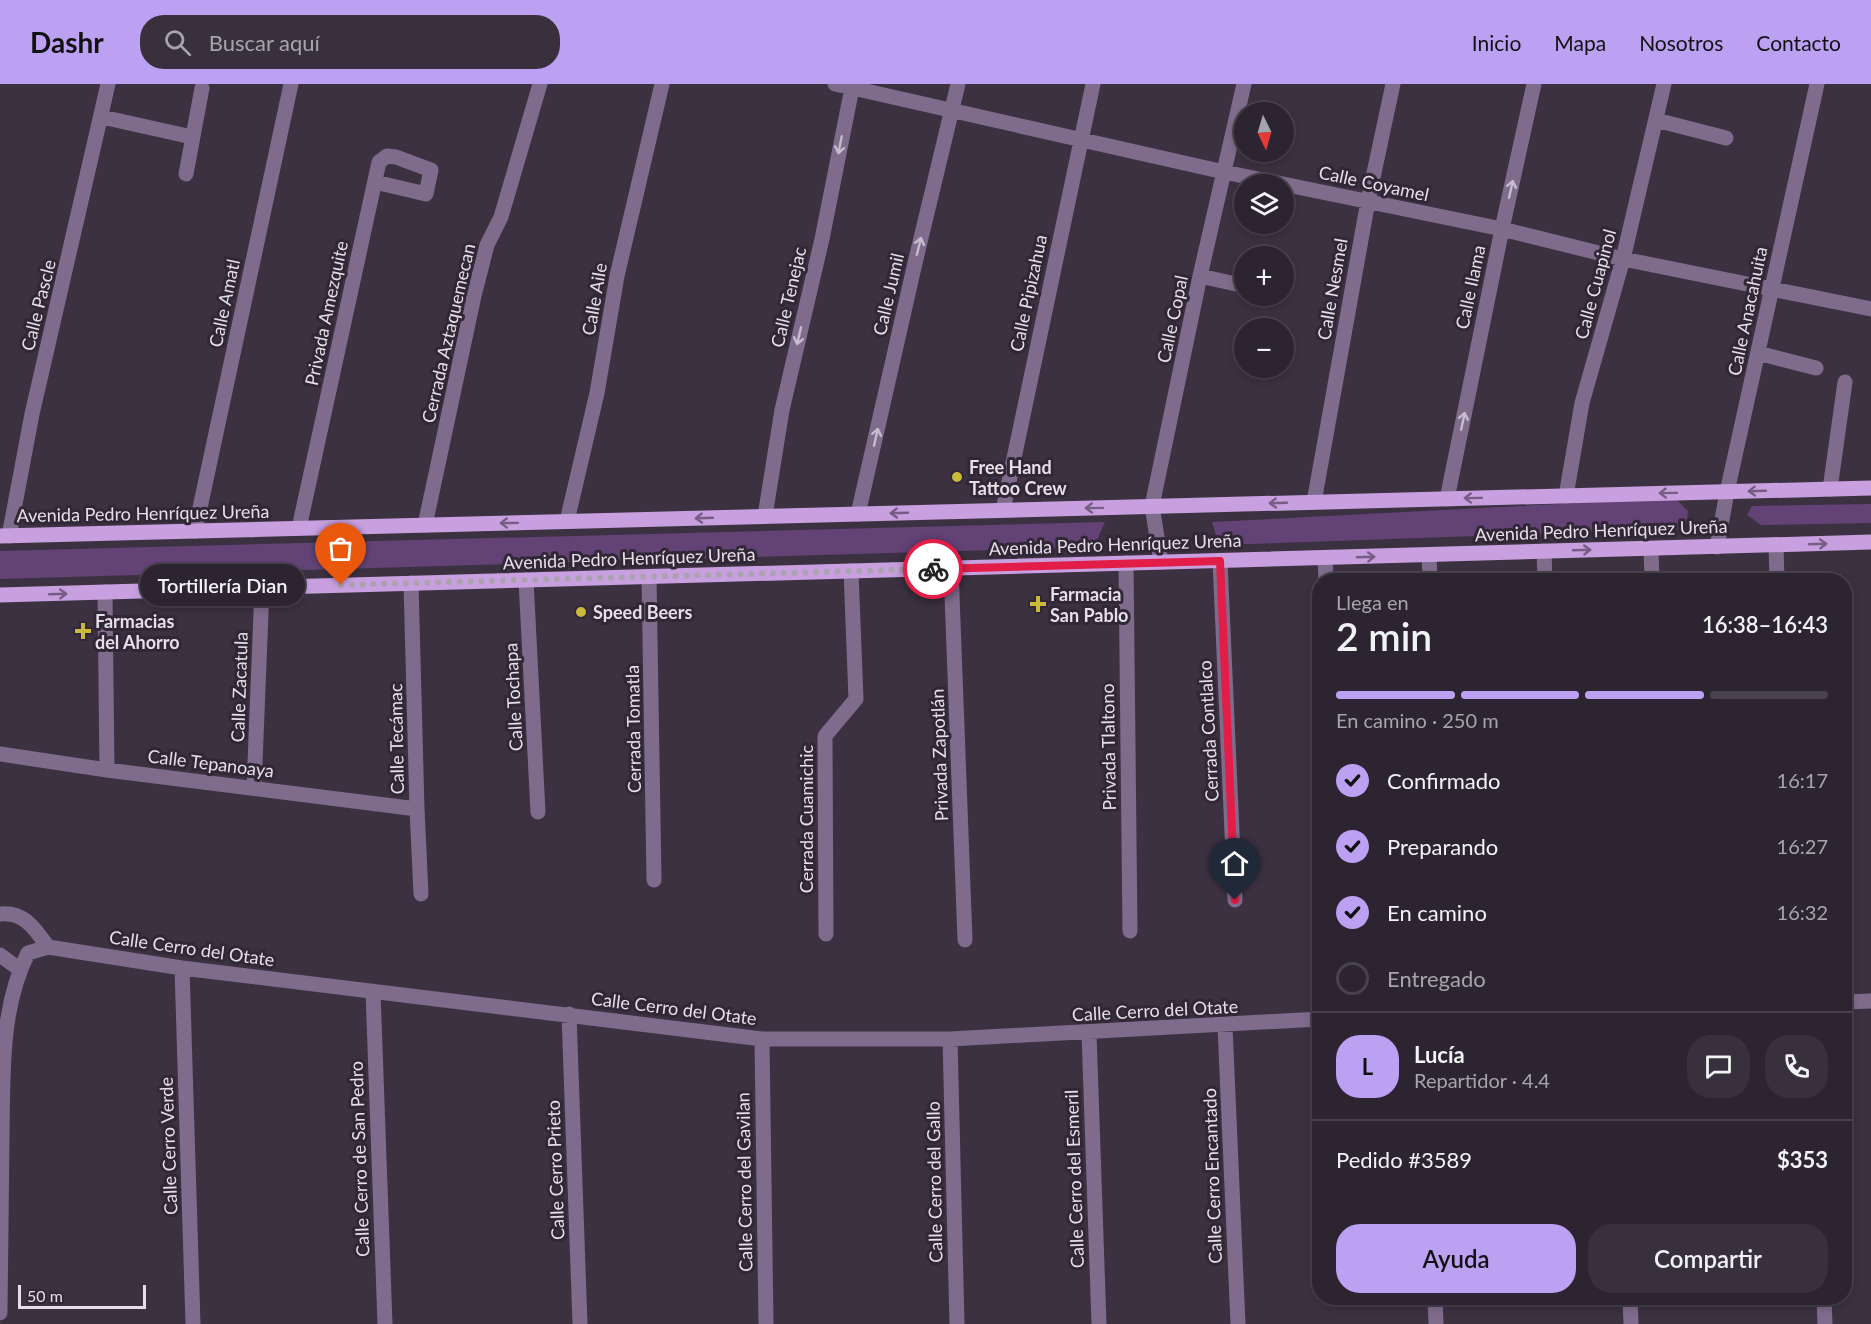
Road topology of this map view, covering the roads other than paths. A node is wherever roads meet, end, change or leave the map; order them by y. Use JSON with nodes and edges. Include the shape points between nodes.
{"nodes":[{"id":1,"x":108,"y":84,"type":"edge"},
{"id":2,"x":291,"y":84,"type":"edge"},
{"id":3,"x":540,"y":84,"type":"edge"},
{"id":4,"x":662,"y":84,"type":"edge"},
{"id":5,"x":835,"y":84,"type":"edge"},
{"id":6,"x":958,"y":84,"type":"edge"},
{"id":7,"x":1093,"y":84,"type":"edge"},
{"id":8,"x":1244,"y":84,"type":"edge"},
{"id":9,"x":1393,"y":84,"type":"edge"},
{"id":10,"x":1534,"y":84,"type":"edge"},
{"id":11,"x":1664,"y":84,"type":"edge"},
{"id":12,"x":1818,"y":84,"type":"edge"},
{"id":13,"x":202,"y":88,"type":"dead end"},
{"id":14,"x":852,"y":88,"type":"junction"},
{"id":15,"x":952,"y":110,"type":"junction"},
{"id":16,"x":102,"y":117,"type":"junction"},
{"id":17,"x":1656,"y":120,"type":"junction"},
{"id":18,"x":192,"y":137,"type":"junction"},
{"id":19,"x":1726,"y":138,"type":"dead end"},
{"id":20,"x":1080,"y":139,"type":"junction"},
{"id":21,"x":1224,"y":172,"type":"junction"},
{"id":22,"x":186,"y":174,"type":"dead end"},
{"id":23,"x":375,"y":182,"type":"junction"},
{"id":24,"x":1368,"y":201,"type":"junction"},
{"id":25,"x":1502,"y":230,"type":"junction"},
{"id":26,"x":1623,"y":259,"type":"junction"},
{"id":27,"x":1200,"y":276,"type":"junction"},
{"id":28,"x":1234,"y":284,"type":"edge"},
{"id":29,"x":1771,"y":290,"type":"junction"},
{"id":30,"x":1871,"y":309,"type":"edge"},
{"id":31,"x":1758,"y":353,"type":"junction"},
{"id":32,"x":1816,"y":368,"type":"dead end"},
{"id":33,"x":1845,"y":382,"type":"dead end"},
{"id":34,"x":1871,"y":488,"type":"edge"},
{"id":35,"x":1830,"y":489,"type":"junction"},
{"id":36,"x":1727,"y":492,"type":"junction"},
{"id":37,"x":1566,"y":496,"type":"junction"},
{"id":38,"x":1447,"y":499,"type":"junction"},
{"id":39,"x":1314,"y":502,"type":"junction"},
{"id":40,"x":1152,"y":506,"type":"junction"},
{"id":41,"x":1003,"y":510,"type":"junction"},
{"id":42,"x":858,"y":514,"type":"junction"},
{"id":43,"x":765,"y":516,"type":"junction"},
{"id":44,"x":567,"y":521,"type":"junction"},
{"id":45,"x":425,"y":525,"type":"junction"},
{"id":46,"x":299,"y":528,"type":"junction"},
{"id":47,"x":195,"y":531,"type":"junction"},
{"id":48,"x":5,"y":536,"type":"edge"},
{"id":49,"x":1871,"y":542,"type":"edge"},
{"id":50,"x":1776,"y":545,"type":"junction"},
{"id":51,"x":1718,"y":547,"type":"junction"},
{"id":52,"x":1651,"y":549,"type":"junction"},
{"id":53,"x":1544,"y":551,"type":"junction"},
{"id":54,"x":1429,"y":555,"type":"junction"},
{"id":55,"x":1325,"y":558,"type":"junction"},
{"id":56,"x":1220,"y":561,"type":"junction"},
{"id":57,"x":1161,"y":562,"type":"junction"},
{"id":58,"x":1126,"y":563,"type":"junction"},
{"id":59,"x":951,"y":568,"type":"junction"},
{"id":60,"x":850,"y":571,"type":"junction"},
{"id":61,"x":1326,"y":573,"type":"edge"},
{"id":62,"x":1430,"y":573,"type":"edge"},
{"id":63,"x":1545,"y":573,"type":"edge"},
{"id":64,"x":1652,"y":573,"type":"edge"},
{"id":65,"x":1777,"y":573,"type":"edge"},
{"id":66,"x":649,"y":577,"type":"junction"},
{"id":67,"x":526,"y":580,"type":"junction"},
{"id":68,"x":411,"y":583,"type":"junction"},
{"id":69,"x":262,"y":588,"type":"junction"},
{"id":70,"x":105,"y":592,"type":"junction"},
{"id":71,"x":0,"y":595,"type":"edge"},
{"id":72,"x":0,"y":754,"type":"edge"},
{"id":73,"x":107,"y":770,"type":"junction"},
{"id":74,"x":255,"y":788,"type":"junction"},
{"id":75,"x":417,"y":809,"type":"junction"},
{"id":76,"x":538,"y":812,"type":"dead end"},
{"id":77,"x":654,"y":880,"type":"dead end"},
{"id":78,"x":422,"y":894,"type":"dead end"},
{"id":79,"x":1235,"y":900,"type":"dead end"},
{"id":80,"x":0,"y":914,"type":"edge"},
{"id":81,"x":1130,"y":931,"type":"dead end"},
{"id":82,"x":826,"y":934,"type":"dead end"},
{"id":83,"x":965,"y":940,"type":"dead end"},
{"id":84,"x":48,"y":946,"type":"junction"},
{"id":85,"x":0,"y":955,"type":"edge"},
{"id":86,"x":182,"y":968,"type":"junction"},
{"id":87,"x":19,"y":969,"type":"junction"},
{"id":88,"x":373,"y":992,"type":"junction"},
{"id":89,"x":1871,"y":1001,"type":"edge"},
{"id":90,"x":1852,"y":1002,"type":"edge"},
{"id":91,"x":569,"y":1014,"type":"junction"},
{"id":92,"x":1312,"y":1021,"type":"edge"},
{"id":93,"x":1225,"y":1026,"type":"junction"},
{"id":94,"x":1089,"y":1033,"type":"junction"},
{"id":95,"x":762,"y":1039,"type":"junction"},
{"id":96,"x":950,"y":1039,"type":"junction"},
{"id":97,"x":1435,"y":1305,"type":"edge"},
{"id":98,"x":1630,"y":1305,"type":"edge"},
{"id":99,"x":1824,"y":1305,"type":"edge"},
{"id":100,"x":0,"y":1313,"type":"edge"},
{"id":101,"x":193,"y":1324,"type":"edge"},
{"id":102,"x":385,"y":1324,"type":"edge"},
{"id":103,"x":580,"y":1324,"type":"edge"},
{"id":104,"x":766,"y":1324,"type":"edge"},
{"id":105,"x":957,"y":1324,"type":"edge"},
{"id":106,"x":1099,"y":1324,"type":"edge"},
{"id":107,"x":1238,"y":1324,"type":"edge"},
{"id":108,"x":1436,"y":1324,"type":"edge"},
{"id":109,"x":1631,"y":1324,"type":"edge"},
{"id":110,"x":1825,"y":1324,"type":"edge"}],
"edges":[{"from":1,"to":16,"type":"street","name":"Calle Pascle"},
{"from":2,"to":47,"type":"street","name":"Calle Amatl"},
{"from":3,"to":45,"type":"street","name":"Cerrada Aztaquemecan","via":[[501,217],[487,245]]},
{"from":4,"to":44,"type":"street","name":"Calle Aile","via":[[617,276],[597,393]]},
{"from":5,"to":14,"type":"street","name":"Calle Coyamel"},
{"from":6,"to":15,"type":"street","name":"Calle Jumil"},
{"from":7,"to":20,"type":"street","name":"Calle Pipizahua"},
{"from":8,"to":21,"type":"street","name":"Calle Copal"},
{"from":9,"to":24,"type":"street","name":"Calle Nesmel"},
{"from":25,"to":10,"type":"street","name":"Calle Ilama","one_way":true},
{"from":11,"to":17,"type":"street","name":"Calle Cuapinol"},
{"from":12,"to":29,"type":"street","name":"Calle Anacahuita"},
{"from":13,"to":18,"type":"street"},
{"from":14,"to":15,"type":"street","name":"Calle Coyamel"},
{"from":14,"to":43,"type":"street","name":"Calle Tenejac","one_way":true,"via":[[782,410]]},
{"from":15,"to":20,"type":"street","name":"Calle Coyamel"},
{"from":42,"to":15,"type":"street","name":"Calle Jumil","one_way":true},
{"from":16,"to":18,"type":"street"},
{"from":16,"to":48,"type":"street","name":"Calle Pascle"},
{"from":17,"to":19,"type":"street"},
{"from":17,"to":26,"type":"street","name":"Calle Cuapinol"},
{"from":18,"to":22,"type":"street"},
{"from":20,"to":21,"type":"street","name":"Calle Coyamel"},
{"from":20,"to":41,"type":"street","name":"Calle Pipizahua"},
{"from":21,"to":24,"type":"street","name":"Calle Coyamel"},
{"from":21,"to":27,"type":"street","name":"Calle Copal"},
{"from":23,"to":23,"type":"street","name":"Privada Amezquite","via":[[379,162],[387,156],[431,170],[426,194]]},
{"from":23,"to":46,"type":"street","name":"Privada Amezquite"},
{"from":24,"to":25,"type":"street","name":"Calle Coyamel"},
{"from":24,"to":39,"type":"street","name":"Calle Nesmel"},
{"from":25,"to":26,"type":"street","name":"Calle Coyamel"},
{"from":38,"to":25,"type":"street","name":"Calle Ilama","one_way":true},
{"from":26,"to":29,"type":"street","name":"Calle Coyamel"},
{"from":26,"to":37,"type":"street","name":"Calle Cuapinol","via":[[1582,404]]},
{"from":27,"to":28,"type":"street"},
{"from":27,"to":40,"type":"street","name":"Calle Copal"},
{"from":29,"to":30,"type":"street","name":"Calle Coyamel"},
{"from":29,"to":31,"type":"street","name":"Calle Anacahuita"},
{"from":31,"to":32,"type":"street"},
{"from":31,"to":36,"type":"street","name":"Calle Anacahuita"},
{"from":33,"to":35,"type":"street"},
{"from":34,"to":35,"type":"main road","name":"Avenida Pedro Henríquez Ureña"},
{"from":35,"to":36,"type":"main road","name":"Avenida Pedro Henríquez Ureña","one_way":true},
{"from":36,"to":37,"type":"main road","name":"Avenida Pedro Henríquez Ureña","one_way":true},
{"from":36,"to":51,"type":"street","name":"Calle Anacahuita"},
{"from":37,"to":38,"type":"main road","name":"Avenida Pedro Henríquez Ureña","one_way":true},
{"from":38,"to":39,"type":"main road","name":"Avenida Pedro Henríquez Ureña"},
{"from":39,"to":40,"type":"main road","name":"Avenida Pedro Henríquez Ureña","one_way":true},
{"from":40,"to":41,"type":"main road","name":"Avenida Pedro Henríquez Ureña","one_way":true},
{"from":40,"to":57,"type":"street","name":"Calle Copal"},
{"from":41,"to":42,"type":"main road","name":"Avenida Pedro Henríquez Ureña","one_way":true},
{"from":42,"to":43,"type":"main road","name":"Avenida Pedro Henríquez Ureña"},
{"from":43,"to":44,"type":"main road","name":"Avenida Pedro Henríquez Ureña","one_way":true},
{"from":44,"to":45,"type":"main road","name":"Avenida Pedro Henríquez Ureña","one_way":true},
{"from":45,"to":46,"type":"main road","name":"Avenida Pedro Henríquez Ureña"},
{"from":46,"to":47,"type":"main road","name":"Avenida Pedro Henríquez Ureña"},
{"from":47,"to":48,"type":"main road","name":"Avenida Pedro Henríquez Ureña"},
{"from":50,"to":49,"type":"main road","name":"Avenida Pedro Henríquez Ureña","one_way":true},
{"from":50,"to":51,"type":"main road","name":"Avenida Pedro Henríquez Ureña"},
{"from":50,"to":65,"type":"street"},
{"from":51,"to":52,"type":"main road","name":"Avenida Pedro Henríquez Ureña"},
{"from":53,"to":52,"type":"main road","name":"Avenida Pedro Henríquez Ureña","one_way":true},
{"from":52,"to":64,"type":"street"},
{"from":53,"to":54,"type":"main road","name":"Avenida Pedro Henríquez Ureña"},
{"from":53,"to":63,"type":"street"},
{"from":55,"to":54,"type":"main road","name":"Avenida Pedro Henríquez Ureña","one_way":true},
{"from":54,"to":62,"type":"street"},
{"from":55,"to":56,"type":"main road","name":"Avenida Pedro Henríquez Ureña"},
{"from":55,"to":61,"type":"street"},
{"from":56,"to":57,"type":"main road","name":"Avenida Pedro Henríquez Ureña"},
{"from":56,"to":79,"type":"street","name":"Cerrada Contlalco"},
{"from":57,"to":58,"type":"main road","name":"Avenida Pedro Henríquez Ureña"},
{"from":58,"to":59,"type":"main road","name":"Avenida Pedro Henríquez Ureña"},
{"from":58,"to":81,"type":"street","name":"Privada Tlaltono"},
{"from":59,"to":60,"type":"main road","name":"Avenida Pedro Henríquez Ureña"},
{"from":59,"to":83,"type":"street","name":"Privada Zapotlán"},
{"from":60,"to":66,"type":"main road","name":"Avenida Pedro Henríquez Ureña"},
{"from":60,"to":82,"type":"street","name":"Cerrada Cuamichic","via":[[856,699],[825,736]]},
{"from":66,"to":67,"type":"main road","name":"Avenida Pedro Henríquez Ureña"},
{"from":66,"to":77,"type":"street","name":"Cerrada Tomatla"},
{"from":67,"to":68,"type":"main road","name":"Avenida Pedro Henríquez Ureña"},
{"from":67,"to":76,"type":"street","name":"Calle Tochapa"},
{"from":68,"to":69,"type":"main road","name":"Avenida Pedro Henríquez Ureña"},
{"from":68,"to":75,"type":"street","name":"Calle Tecámac"},
{"from":69,"to":70,"type":"main road","name":"Avenida Pedro Henríquez Ureña"},
{"from":69,"to":74,"type":"street","name":"Calle Zacatula"},
{"from":71,"to":70,"type":"main road","name":"Avenida Pedro Henríquez Ureña","one_way":true},
{"from":70,"to":73,"type":"street"},
{"from":72,"to":73,"type":"street","name":"Calle Tepanoaya"},
{"from":73,"to":74,"type":"street","name":"Calle Tepanoaya"},
{"from":74,"to":75,"type":"street","name":"Calle Tepanoaya"},
{"from":75,"to":78,"type":"street","name":"Calle Tecámac"},
{"from":80,"to":84,"type":"street","via":[[19,915]]},
{"from":84,"to":86,"type":"street","name":"Calle Cerro del Otate"},
{"from":84,"to":87,"type":"street","name":"Calle Cerro del Otate","via":[[28,953]]},
{"from":85,"to":87,"type":"street"},
{"from":86,"to":88,"type":"street","name":"Calle Cerro del Otate"},
{"from":86,"to":101,"type":"street","name":"Calle Cerro Verde"},
{"from":87,"to":100,"type":"street","via":[[10,1000],[4,1063]]},
{"from":88,"to":91,"type":"street","name":"Calle Cerro del Otate"},
{"from":88,"to":102,"type":"street","name":"Calle Cerro de San Pedro"},
{"from":89,"to":90,"type":"street"},
{"from":91,"to":95,"type":"street","name":"Calle Cerro del Otate"},
{"from":91,"to":103,"type":"street","name":"Calle Cerro Prieto"},
{"from":92,"to":93,"type":"street","name":"Calle Cerro del Otate"},
{"from":93,"to":94,"type":"street","name":"Calle Cerro del Otate"},
{"from":93,"to":107,"type":"street","name":"Calle Cerro Encantado"},
{"from":94,"to":96,"type":"street","name":"Calle Cerro del Otate"},
{"from":94,"to":106,"type":"street","name":"Calle Cerro del Esmeril"},
{"from":95,"to":96,"type":"street","name":"Calle Cerro del Otate"},
{"from":95,"to":104,"type":"street","name":"Calle Cerro del Gavilan"},
{"from":96,"to":105,"type":"street","name":"Calle Cerro del Gallo"},
{"from":97,"to":108,"type":"street"},
{"from":98,"to":109,"type":"street"},
{"from":99,"to":110,"type":"street"}]}
